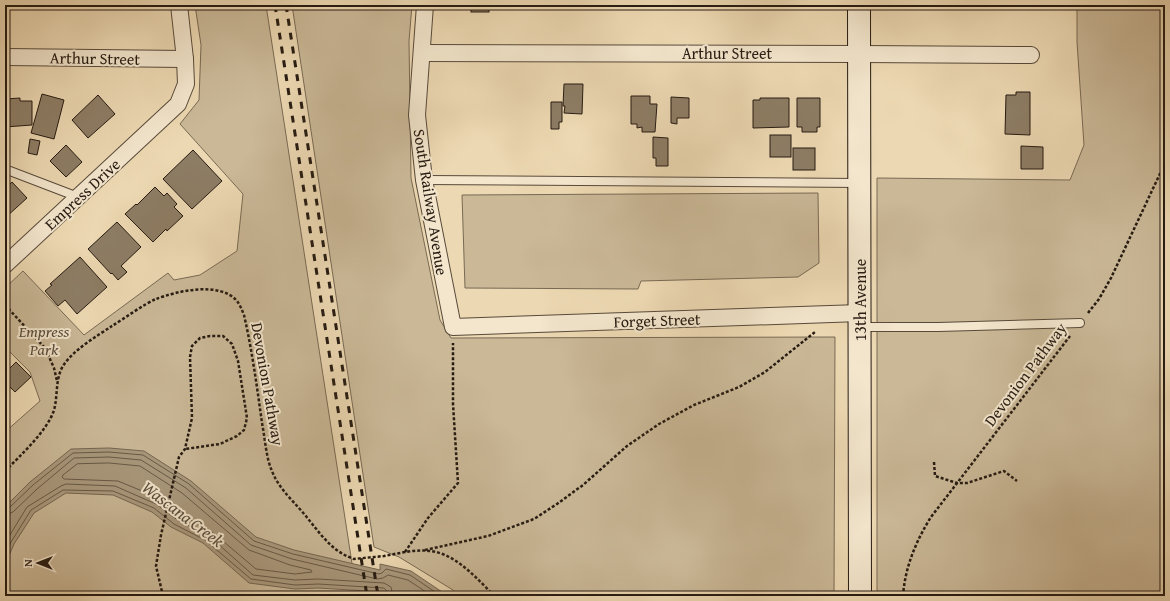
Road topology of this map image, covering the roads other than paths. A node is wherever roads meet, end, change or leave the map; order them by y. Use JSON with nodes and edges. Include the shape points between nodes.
{"nodes":[{"id":1,"x":179,"y":5,"type":"edge"},
{"id":2,"x":425,"y":5,"type":"edge"},
{"id":3,"x":859,"y":5,"type":"edge"},
{"id":4,"x":422,"y":53,"type":"junction"},
{"id":5,"x":859,"y":54,"type":"junction"},
{"id":6,"x":1031,"y":55,"type":"dead end"},
{"id":7,"x":5,"y":57,"type":"edge"},
{"id":8,"x":185,"y":59,"type":"junction"},
{"id":9,"x":5,"y":171,"type":"edge"},
{"id":10,"x":424,"y":180,"type":"junction"},
{"id":11,"x":860,"y":183,"type":"junction"},
{"id":12,"x":78,"y":197,"type":"junction"},
{"id":13,"x":5,"y":265,"type":"edge"},
{"id":14,"x":860,"y":320,"type":"junction"},
{"id":15,"x":1080,"y":323,"type":"road end"},
{"id":16,"x":453,"y":327,"type":"joint"},
{"id":17,"x":860,"y":596,"type":"edge"}],
"edges":[{"from":1,"to":8,"type":"street","name":"Empress Drive"},
{"from":2,"to":4,"type":"street","name":"South Railway Avenue"},
{"from":3,"to":5,"type":"street","name":"13th Avenue"},
{"from":4,"to":5,"type":"street","name":"Arthur Street"},
{"from":4,"to":10,"type":"street","name":"South Railway Avenue","via":[[417,115]]},
{"from":5,"to":6,"type":"street","name":"Arthur Street"},
{"from":5,"to":11,"type":"street","name":"13th Avenue"},
{"from":7,"to":8,"type":"street","name":"Arthur Street"},
{"from":8,"to":12,"type":"street","name":"Empress Drive","via":[[186,84],[178,104]]},
{"from":9,"to":12,"type":"lane"},
{"from":10,"to":11,"type":"lane"},
{"from":10,"to":16,"type":"street","name":"South Railway Avenue"},
{"from":11,"to":14,"type":"street","name":"13th Avenue"},
{"from":12,"to":13,"type":"street","name":"Empress Drive"},
{"from":14,"to":15,"type":"lane","via":[[938,327]]},
{"from":14,"to":16,"type":"street","name":"Forget Street"},
{"from":14,"to":17,"type":"street","name":"13th Avenue"}]}
